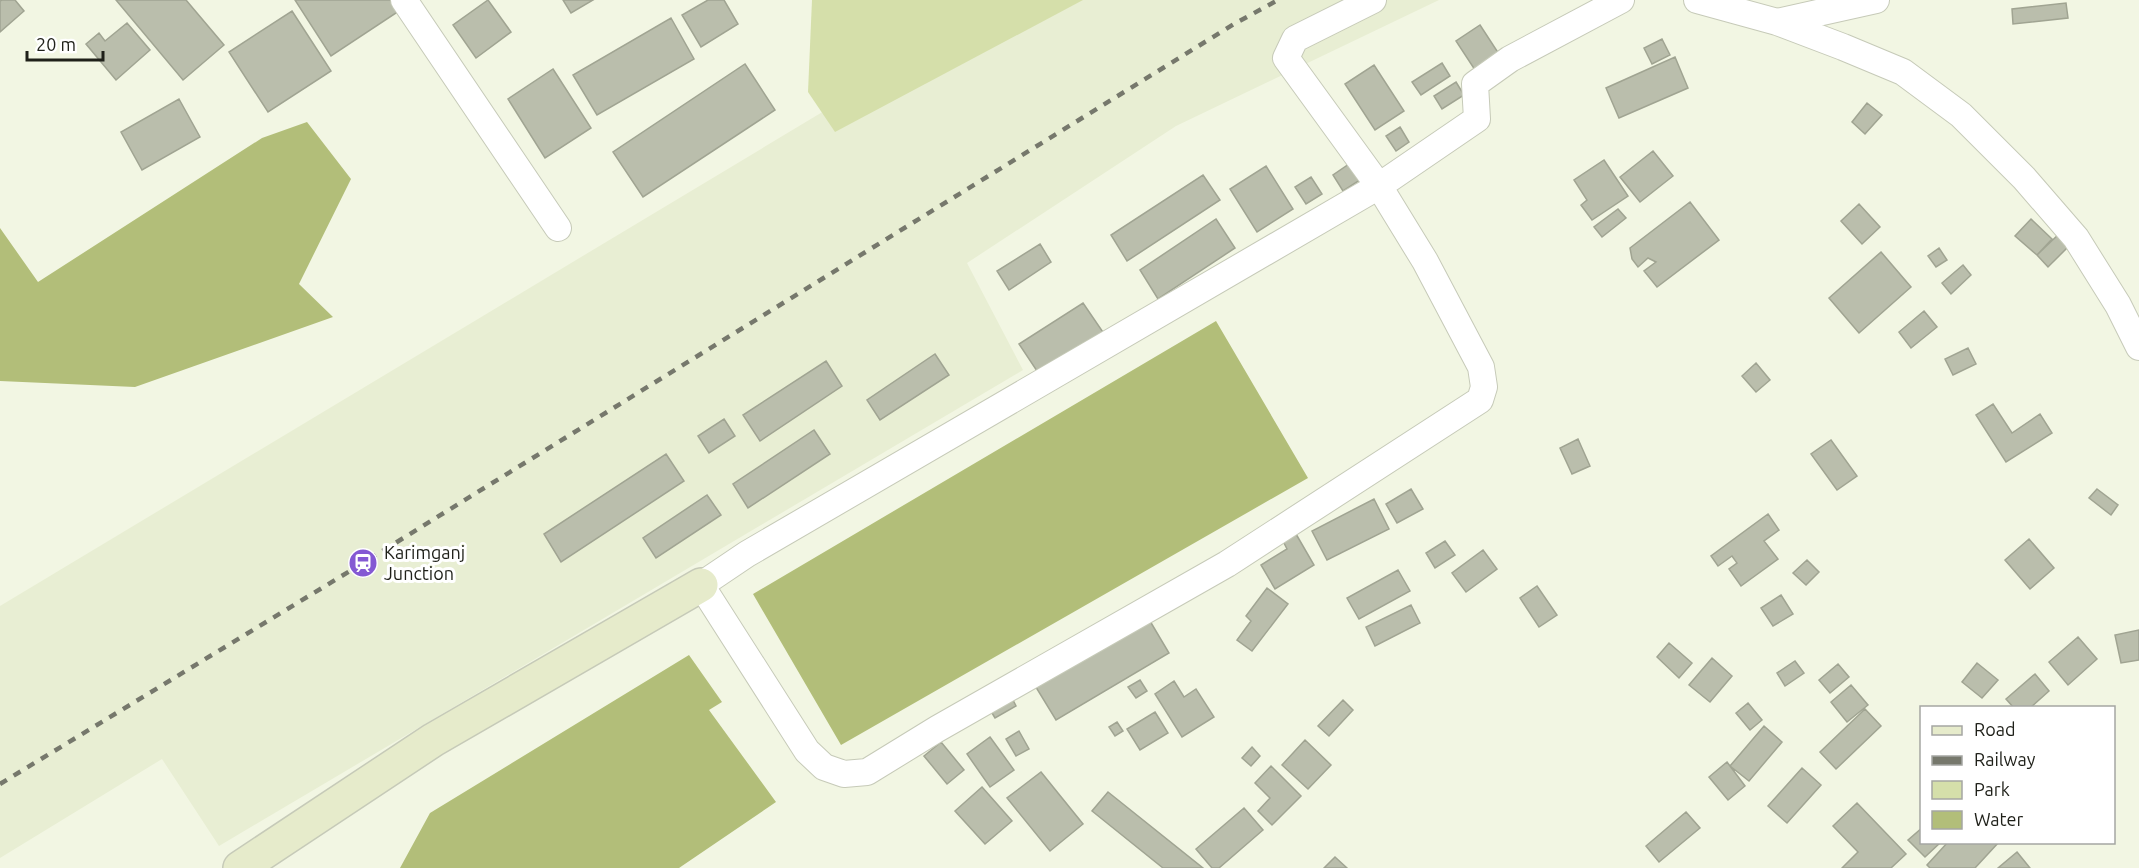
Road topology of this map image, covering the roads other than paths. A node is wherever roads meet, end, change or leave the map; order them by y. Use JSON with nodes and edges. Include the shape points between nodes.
{"nodes":[{"id":1,"x":404,"y":0,"type":"edge"},
{"id":2,"x":1373,"y":0,"type":"edge"},
{"id":3,"x":1621,"y":0,"type":"edge"},
{"id":4,"x":1697,"y":0,"type":"edge"},
{"id":5,"x":1876,"y":0,"type":"edge"},
{"id":6,"x":1777,"y":22,"type":"junction"},
{"id":7,"x":1379,"y":186,"type":"junction"},
{"id":8,"x":558,"y":228,"type":"dead end"},
{"id":9,"x":2139,"y":347,"type":"edge"},
{"id":10,"x":701,"y":585,"type":"junction"},
{"id":11,"x":240,"y":868,"type":"edge"}],
"edges":[{"from":1,"to":8,"type":"street"},
{"from":2,"to":7,"type":"street","via":[[1295,39],[1287,58]]},
{"from":3,"to":7,"type":"street","via":[[1510,59],[1475,84],[1477,119]]},
{"from":4,"to":6,"type":"street"},
{"from":5,"to":6,"type":"street"},
{"from":6,"to":9,"type":"street","via":[[1903,72],[1961,115],[2076,238]]},
{"from":7,"to":10,"type":"street","via":[[747,554]]},
{"from":7,"to":10,"type":"street","via":[[1425,261],[1481,367],[1484,387],[1480,400],[1227,564],[867,772],[844,774],[824,767],[807,751]]},
{"from":10,"to":11,"type":"street","via":[[433,740]]}]}
